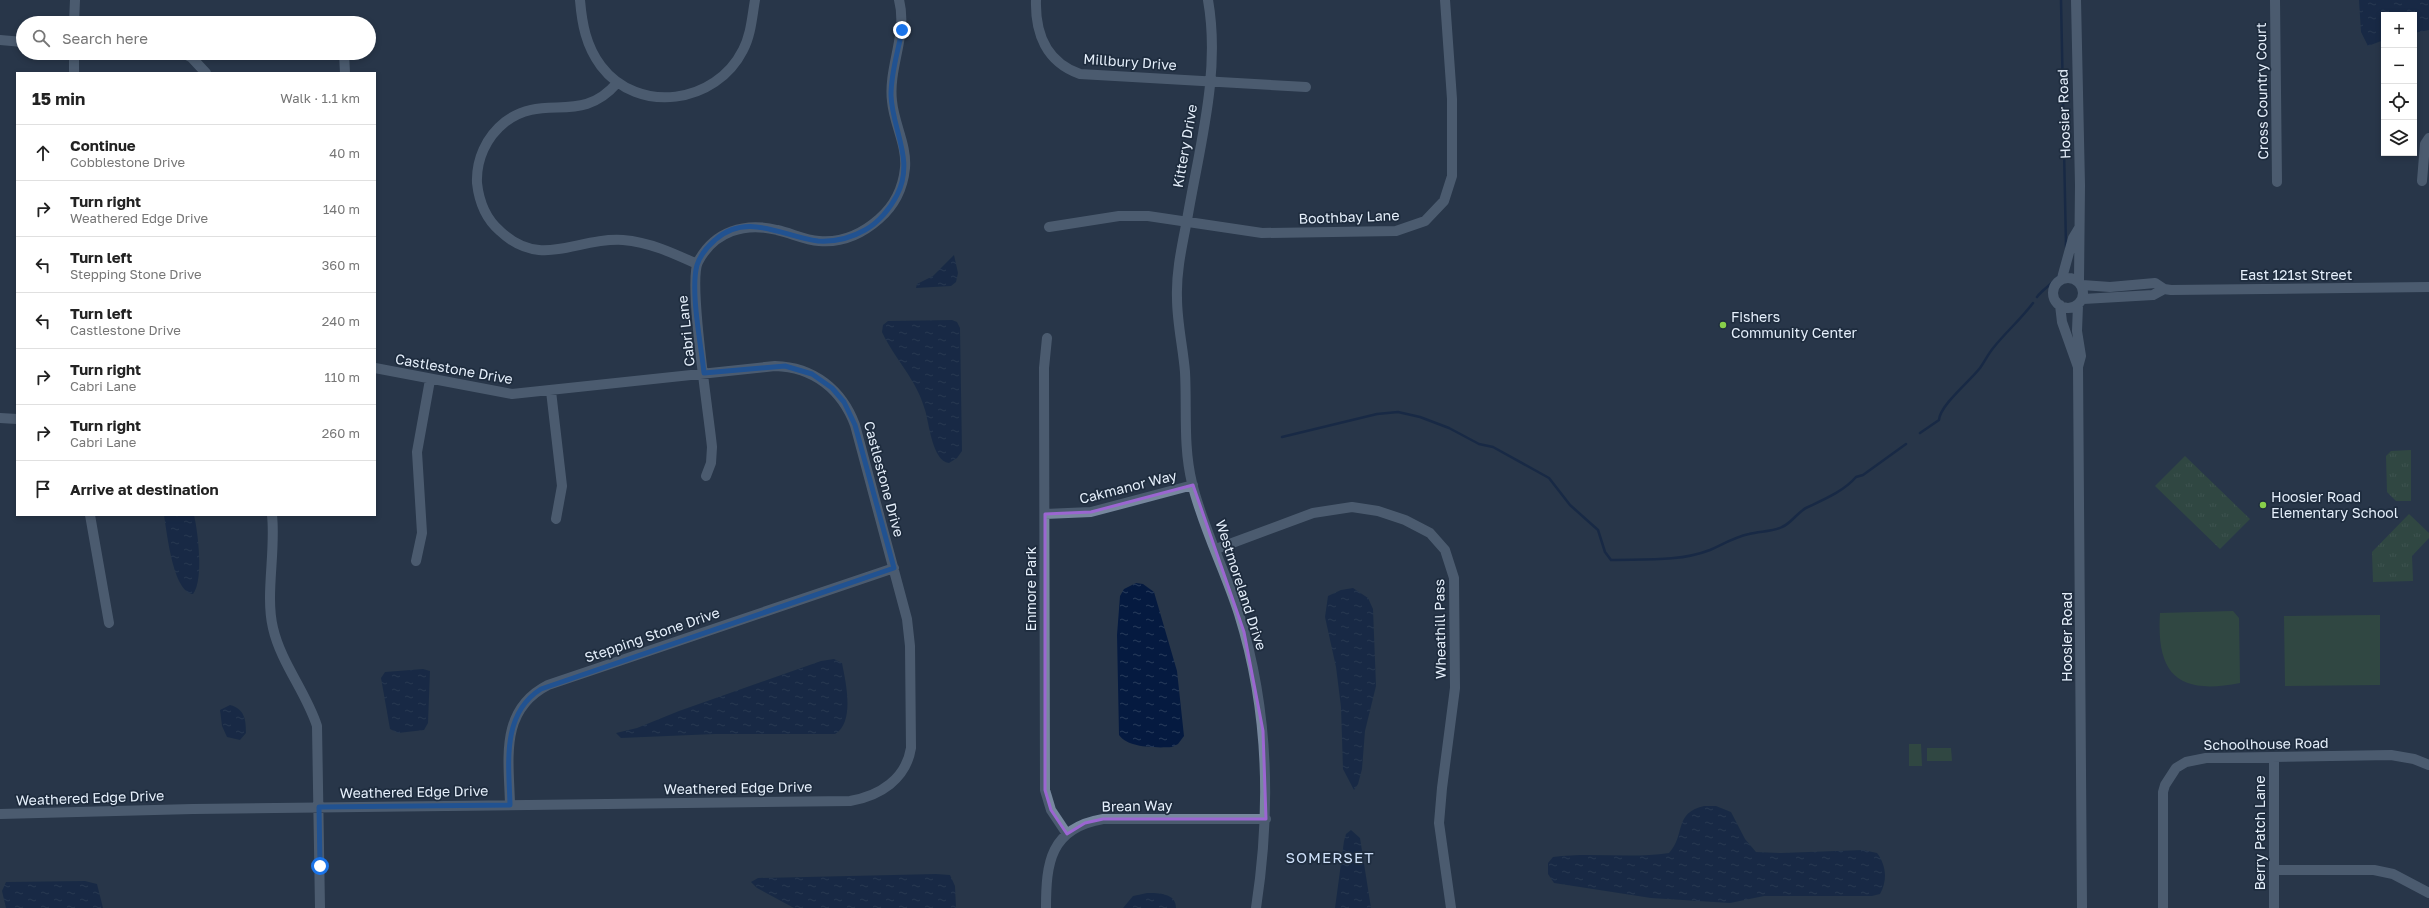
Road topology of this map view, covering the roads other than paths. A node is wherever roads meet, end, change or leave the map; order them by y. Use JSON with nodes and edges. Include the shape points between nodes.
{"nodes":[{"id":1,"x":75,"y":0,"type":"edge"},
{"id":2,"x":580,"y":0,"type":"edge"},
{"id":3,"x":755,"y":0,"type":"edge"},
{"id":4,"x":899,"y":0,"type":"edge"},
{"id":5,"x":1036,"y":0,"type":"edge"},
{"id":6,"x":1208,"y":0,"type":"edge"},
{"id":7,"x":1445,"y":0,"type":"edge"},
{"id":8,"x":2076,"y":0,"type":"edge"},
{"id":9,"x":2275,"y":0,"type":"edge"},
{"id":10,"x":74,"y":16,"type":"edge"},
{"id":11,"x":0,"y":40,"type":"edge"},
{"id":12,"x":16,"y":41,"type":"edge"},
{"id":13,"x":74,"y":60,"type":"edge"},
{"id":14,"x":194,"y":60,"type":"edge"},
{"id":15,"x":344,"y":60,"type":"edge"},
{"id":16,"x":74,"y":72,"type":"edge"},
{"id":17,"x":205,"y":72,"type":"edge"},
{"id":18,"x":345,"y":72,"type":"edge"},
{"id":19,"x":1211,"y":82,"type":"junction"},
{"id":20,"x":617,"y":83,"type":"junction"},
{"id":21,"x":1306,"y":87,"type":"dead end"},
{"id":22,"x":2429,"y":138,"type":"edge"},
{"id":23,"x":2422,"y":181,"type":"dead end"},
{"id":24,"x":2277,"y":182,"type":"dead end"},
{"id":25,"x":1186,"y":222,"type":"junction"},
{"id":26,"x":1049,"y":227,"type":"dead end"},
{"id":27,"x":2079,"y":228,"type":"junction"},
{"id":28,"x":698,"y":264,"type":"junction"},
{"id":29,"x":2062,"y":278,"type":"junction"},
{"id":30,"x":2080,"y":283,"type":"junction"},
{"id":31,"x":2429,"y":287,"type":"edge"},
{"id":32,"x":2164,"y":289,"type":"junction"},
{"id":33,"x":1177,"y":297,"type":"joint"},
{"id":34,"x":2081,"y":302,"type":"junction"},
{"id":35,"x":2060,"y":305,"type":"junction"},
{"id":36,"x":1046,"y":338,"type":"dead end"},
{"id":37,"x":2078,"y":367,"type":"junction"},
{"id":38,"x":376,"y":368,"type":"edge"},
{"id":39,"x":704,"y":373,"type":"junction"},
{"id":40,"x":430,"y":380,"type":"junction"},
{"id":41,"x":551,"y":391,"type":"junction"},
{"id":42,"x":0,"y":418,"type":"edge"},
{"id":43,"x":16,"y":419,"type":"edge"},
{"id":44,"x":706,"y":476,"type":"dead end"},
{"id":45,"x":1193,"y":485,"type":"junction"},
{"id":46,"x":1045,"y":514,"type":"junction"},
{"id":47,"x":90,"y":516,"type":"edge"},
{"id":48,"x":272,"y":516,"type":"edge"},
{"id":49,"x":556,"y":519,"type":"dead end"},
{"id":50,"x":1216,"y":549,"type":"junction"},
{"id":51,"x":416,"y":561,"type":"dead end"},
{"id":52,"x":894,"y":568,"type":"junction"},
{"id":53,"x":109,"y":623,"type":"dead end"},
{"id":54,"x":2274,"y":758,"type":"junction"},
{"id":55,"x":2429,"y":765,"type":"edge"},
{"id":56,"x":895,"y":780,"type":"joint"},
{"id":57,"x":510,"y":805,"type":"junction"},
{"id":58,"x":319,"y":807,"type":"junction"},
{"id":59,"x":0,"y":814,"type":"edge"},
{"id":60,"x":1266,"y":819,"type":"junction"},
{"id":61,"x":1067,"y":834,"type":"junction"},
{"id":62,"x":2274,"y":870,"type":"junction"},
{"id":63,"x":2429,"y":893,"type":"edge"},
{"id":64,"x":320,"y":908,"type":"edge"},
{"id":65,"x":1046,"y":908,"type":"edge"},
{"id":66,"x":1256,"y":908,"type":"edge"},
{"id":67,"x":1451,"y":908,"type":"edge"},
{"id":68,"x":2082,"y":908,"type":"edge"},
{"id":69,"x":2163,"y":908,"type":"edge"},
{"id":70,"x":2274,"y":908,"type":"edge"}],
"edges":[{"from":1,"to":10,"type":"street"},
{"from":2,"to":20,"type":"street","via":[[590,47],[601,66]]},
{"from":3,"to":20,"type":"street","via":[[750,30],[743,51],[729,70],[711,85],[691,94],[664,98],[643,94]]},
{"from":4,"to":28,"type":"street","name":"Cabri Lane","via":[[902,30],[894,65],[891,95],[904,149],[904,168],[901,187],[890,208],[870,227],[840,240],[811,240],[762,226],[748,226],[730,231],[712,243]]},
{"from":5,"to":19,"type":"street","name":"Millbury Drive","via":[[1039,33],[1052,55],[1080,74]]},
{"from":6,"to":19,"type":"street","name":"Kittery Drive","via":[[1213,43]]},
{"from":7,"to":25,"type":"street","name":"Boothbay Lane","via":[[1452,99],[1452,176],[1444,201],[1431,217],[1405,229],[1381,231],[1251,233]]},
{"from":8,"to":27,"type":"street","name":"Hoosier Road"},
{"from":9,"to":24,"type":"street","name":"Cross Country Court"},
{"from":11,"to":12,"type":"street"},
{"from":13,"to":16,"type":"street"},
{"from":14,"to":17,"type":"street"},
{"from":15,"to":18,"type":"street"},
{"from":19,"to":21,"type":"street","name":"Millbury Drive"},
{"from":19,"to":25,"type":"street","name":"Kittery Drive"},
{"from":20,"to":28,"type":"street","via":[[606,94],[587,105],[571,108],[533,108],[511,118],[501,126],[490,137],[479,160],[478,188],[484,208],[490,220],[501,232],[518,244],[533,250],[560,250],[598,241],[622,240],[652,245]]},
{"from":22,"to":23,"type":"street","via":[[2425,144]]},
{"from":25,"to":26,"type":"street","name":"Boothbay Lane","via":[[1148,216],[1120,216]]},
{"from":25,"to":33,"type":"street","name":"Kittery Drive","via":[[1178,271]]},
{"from":27,"to":29,"type":"street","name":"Hoosier Road","via":[[2073,238]]},
{"from":27,"to":30,"type":"street","name":"Hoosier Road"},
{"from":28,"to":39,"type":"street","name":"Cabri Lane","via":[[695,293]]},
{"from":29,"to":30,"type":"street","via":[[2072,278]]},
{"from":29,"to":35,"type":"street","via":[[2053,290],[2055,300]]},
{"from":30,"to":32,"type":"street","name":"East 121st Street","via":[[2110,287],[2154,283]]},
{"from":30,"to":34,"type":"street"},
{"from":31,"to":32,"type":"street","name":"East 121st Street"},
{"from":32,"to":34,"type":"street","name":"East 121st Street","via":[[2153,295]]},
{"from":33,"to":45,"type":"street","name":"Westmoreland Drive","via":[[1185,374],[1187,451]]},
{"from":34,"to":35,"type":"street","via":[[2072,308]]},
{"from":34,"to":37,"type":"street","name":"Hoosier Road","via":[[2077,331],[2082,356]]},
{"from":35,"to":37,"type":"street","name":"Hoosier Road","via":[[2062,322]]},
{"from":36,"to":46,"type":"street","name":"Enmore Park"},
{"from":37,"to":68,"type":"street","name":"Hoosier Road"},
{"from":38,"to":40,"type":"street","name":"Castlestone Drive"},
{"from":39,"to":41,"type":"street","name":"Castlestone Drive"},
{"from":39,"to":44,"type":"street","name":"Cabri Lane","via":[[712,447],[711,463]]},
{"from":39,"to":52,"type":"street","name":"Castlestone Drive","via":[[785,366],[812,374],[832,388],[844,402],[855,425]]},
{"from":40,"to":41,"type":"street","name":"Castlestone Drive","via":[[504,393]]},
{"from":40,"to":51,"type":"street","via":[[417,452],[422,533]]},
{"from":41,"to":49,"type":"street","via":[[562,486]]},
{"from":42,"to":43,"type":"street"},
{"from":45,"to":46,"type":"street","name":"Cakmanor Way","via":[[1091,512]]},
{"from":45,"to":50,"type":"street","name":"Westmoreland Drive"},
{"from":46,"to":61,"type":"street","name":"Enmore Park","via":[[1045,790],[1053,814]]},
{"from":47,"to":53,"type":"street"},
{"from":48,"to":58,"type":"street","via":[[274,540],[270,611],[282,650],[308,701],[317,726]]},
{"from":50,"to":60,"type":"street","name":"Westmoreland Drive","via":[[1244,632],[1255,681],[1265,746]]},
{"from":50,"to":67,"type":"street","name":"Wheathill Pass","via":[[1313,513],[1352,507],[1378,510],[1405,520],[1430,533],[1446,550],[1454,578],[1455,688],[1440,823]]},
{"from":52,"to":56,"type":"street","name":"Castlestone Drive","via":[[909,634],[911,729],[908,757]]},
{"from":52,"to":57,"type":"street","name":"Stepping Stone Drive","via":[[541,689],[522,705],[512,727]]},
{"from":54,"to":55,"type":"street","name":"Schoolhouse Road","via":[[2391,755]]},
{"from":54,"to":62,"type":"street","name":"Berry Patch Lane"},
{"from":54,"to":69,"type":"street","name":"Schoolhouse Road","via":[[2197,759],[2186,762],[2172,772],[2163,792]]},
{"from":56,"to":57,"type":"street","name":"Weathered Edge Drive","via":[[875,795],[850,801]]},
{"from":57,"to":58,"type":"street","name":"Weathered Edge Drive"},
{"from":58,"to":59,"type":"street","name":"Weathered Edge Drive"},
{"from":58,"to":64,"type":"street"},
{"from":60,"to":61,"type":"street","name":"Brean Way","via":[[1103,819],[1085,823]]},
{"from":60,"to":66,"type":"street","name":"Westmoreland Drive"},
{"from":61,"to":65,"type":"street","name":"Brean Way","via":[[1054,850],[1047,868]]},
{"from":62,"to":63,"type":"street","via":[[2374,870],[2393,874]]},
{"from":62,"to":70,"type":"street","name":"Berry Patch Lane"}]}
